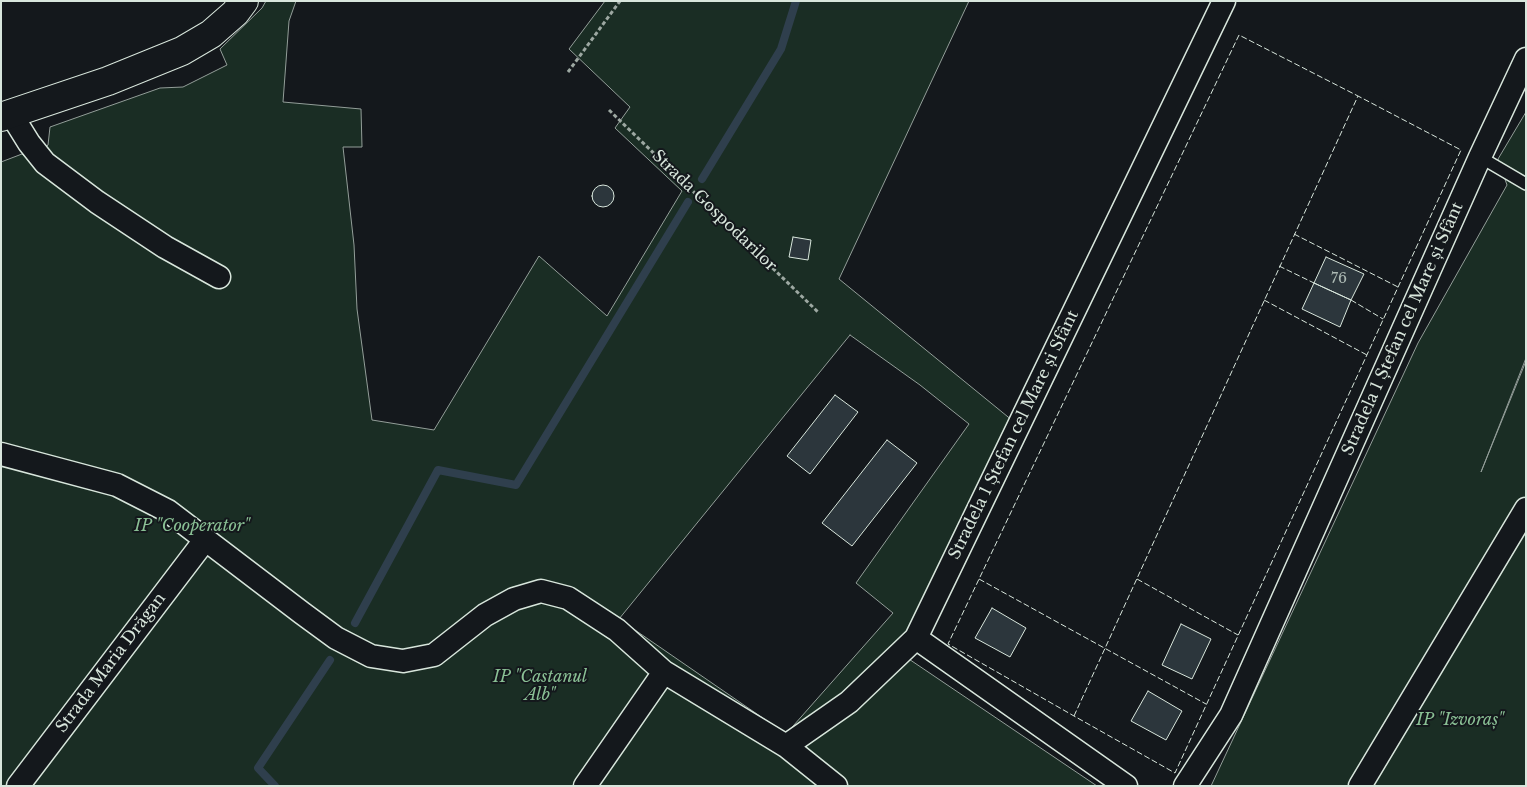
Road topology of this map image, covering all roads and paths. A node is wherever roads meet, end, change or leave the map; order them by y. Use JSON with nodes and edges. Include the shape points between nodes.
{"nodes":[{"id":1,"x":244,"y":1,"type":"edge"},
{"id":2,"x":620,"y":1,"type":"edge"},
{"id":3,"x":1224,"y":1,"type":"edge"},
{"id":4,"x":1526,"y":58,"type":"edge"},
{"id":5,"x":568,"y":72,"type":"dead end"},
{"id":6,"x":610,"y":110,"type":"dead end"},
{"id":7,"x":6,"y":115,"type":"edge"},
{"id":8,"x":1480,"y":157,"type":"junction"},
{"id":9,"x":1526,"y":184,"type":"edge"},
{"id":10,"x":219,"y":276,"type":"dead end"},
{"id":11,"x":819,"y":313,"type":"dead end"},
{"id":12,"x":1,"y":454,"type":"edge"},
{"id":13,"x":1526,"y":509,"type":"edge"},
{"id":14,"x":205,"y":540,"type":"junction"},
{"id":15,"x":916,"y":638,"type":"junction"},
{"id":16,"x":664,"y":672,"type":"junction"},
{"id":17,"x":786,"y":746,"type":"junction"},
{"id":18,"x":18,"y":786,"type":"edge"},
{"id":19,"x":585,"y":786,"type":"edge"},
{"id":20,"x":836,"y":786,"type":"edge"},
{"id":21,"x":1126,"y":786,"type":"edge"},
{"id":22,"x":1185,"y":786,"type":"edge"},
{"id":23,"x":1360,"y":786,"type":"edge"}],
"edges":[{"from":1,"to":7,"type":"street","via":[[211,34],[182,51],[108,81]]},
{"from":2,"to":5,"type":"path"},
{"from":3,"to":15,"type":"street","name":"Stradela 1 Ștefan cel Mare și Sfânt"},
{"from":4,"to":8,"type":"street","name":"Stradela 1 Ștefan cel Mare și Sfânt"},
{"from":6,"to":11,"type":"path","name":"Strada Gospodarilor"},
{"from":7,"to":10,"type":"street","via":[[45,162],[97,202],[165,247]]},
{"from":8,"to":9,"type":"lane"},
{"from":8,"to":22,"type":"street","name":"Stradela 1 Ștefan cel Mare și Sfânt","via":[[1231,715]]},
{"from":12,"to":14,"type":"street","via":[[117,485],[168,511]]},
{"from":13,"to":23,"type":"street"},
{"from":14,"to":16,"type":"street","via":[[329,633],[371,656],[403,661],[434,655],[485,615],[514,599],[541,591],[568,598],[617,630]]},
{"from":14,"to":18,"type":"street","name":"Strada Maria Drăgan"},
{"from":15,"to":17,"type":"street","via":[[848,702]]},
{"from":15,"to":21,"type":"street"},
{"from":16,"to":17,"type":"street"},
{"from":16,"to":19,"type":"street"},
{"from":17,"to":20,"type":"street"}]}
